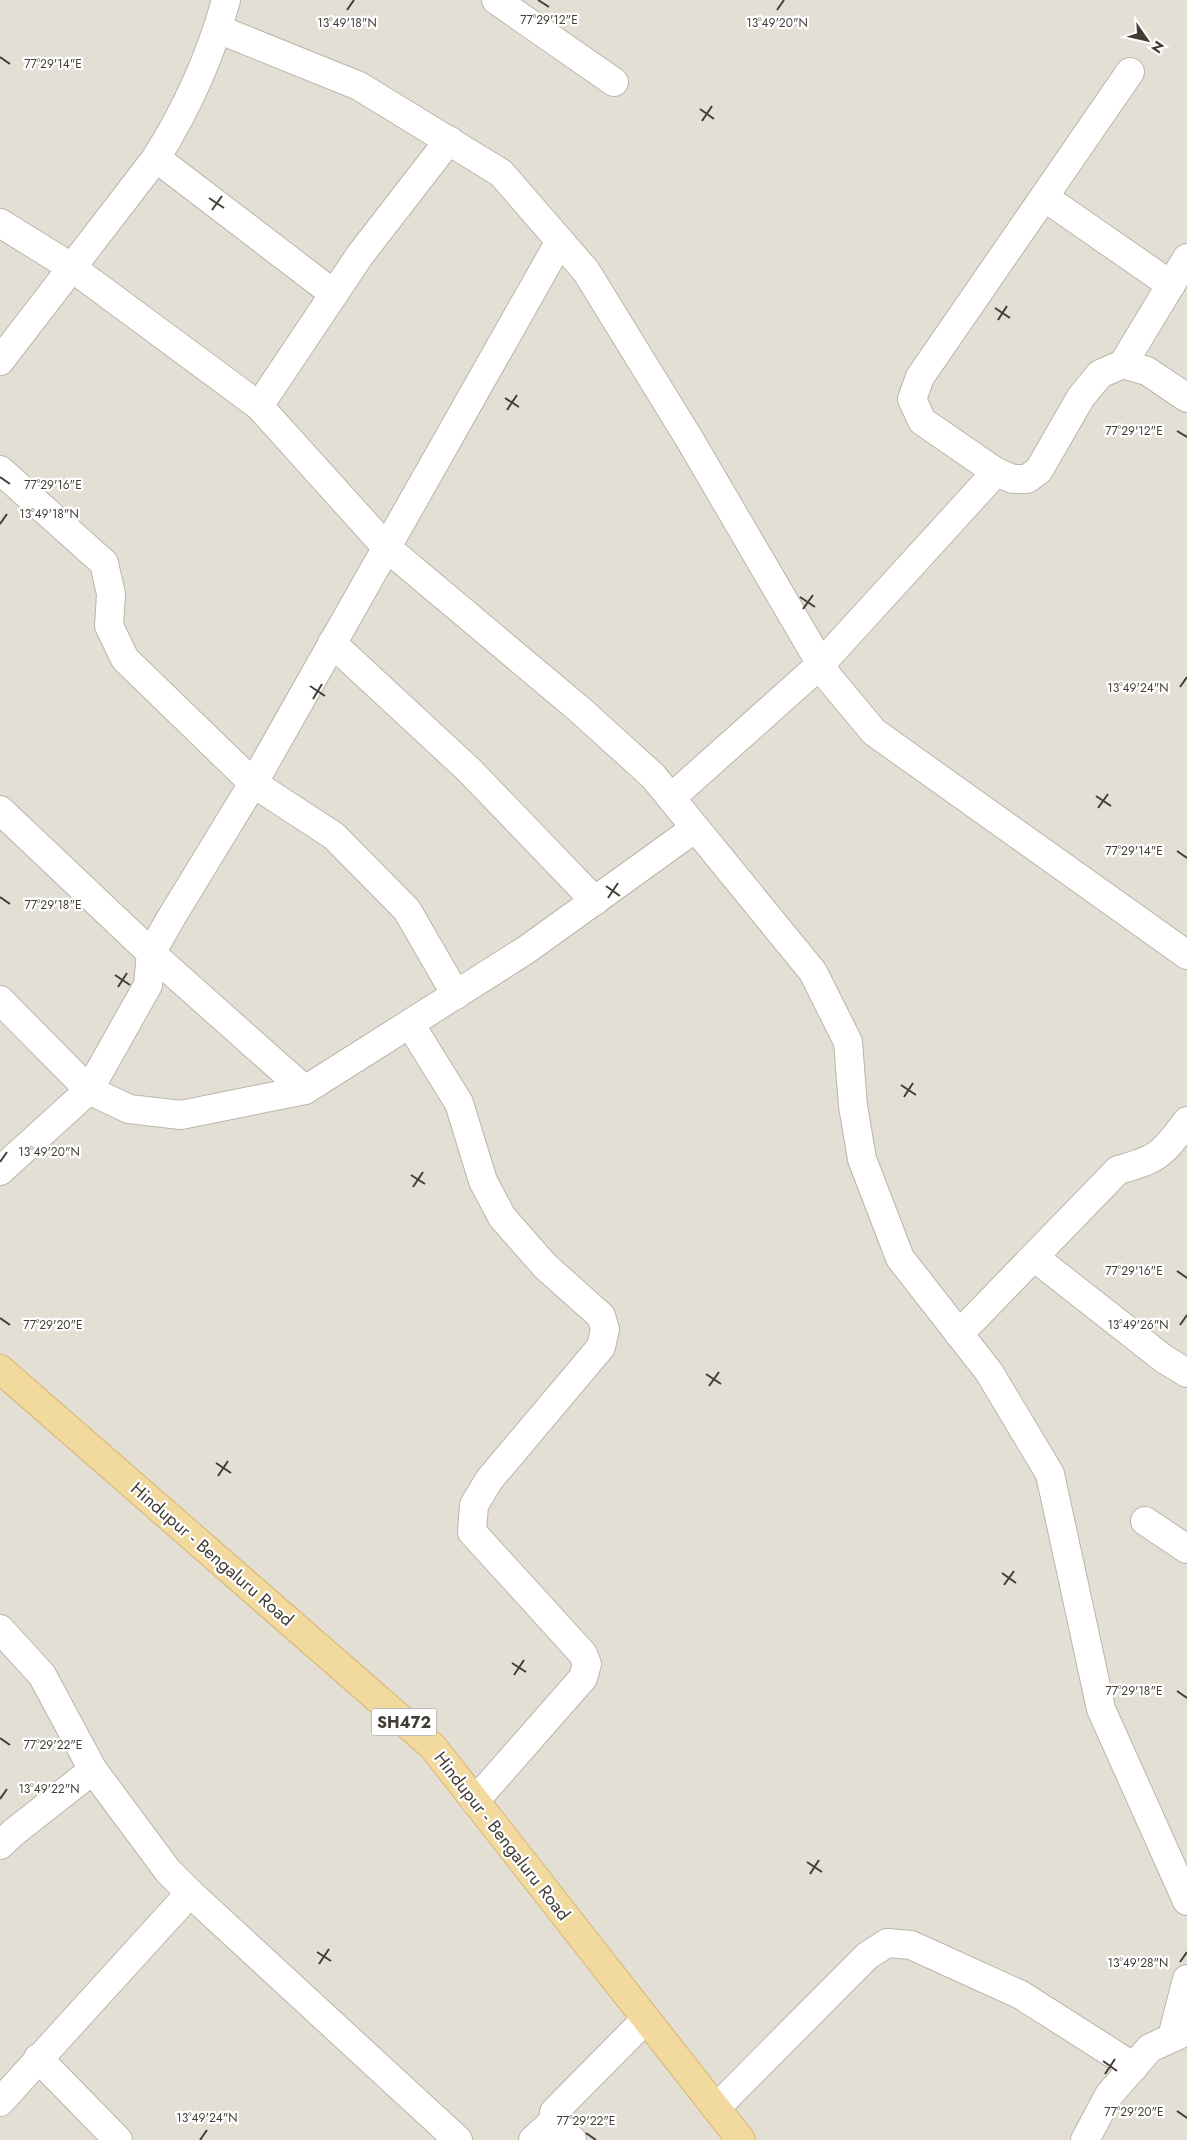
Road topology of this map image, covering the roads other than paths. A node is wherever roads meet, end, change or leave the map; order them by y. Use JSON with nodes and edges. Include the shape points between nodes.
{"nodes":[{"id":1,"x":226,"y":0,"type":"edge"},
{"id":2,"x":496,"y":0,"type":"edge"},
{"id":3,"x":218,"y":29,"type":"junction"},
{"id":4,"x":1130,"y":72,"type":"dead end"},
{"id":5,"x":614,"y":82,"type":"dead end"},
{"id":6,"x":449,"y":140,"type":"junction"},
{"id":7,"x":156,"y":158,"type":"junction"},
{"id":8,"x":1044,"y":197,"type":"junction"},
{"id":9,"x":0,"y":224,"type":"edge"},
{"id":10,"x":560,"y":241,"type":"junction"},
{"id":11,"x":1187,"y":258,"type":"edge"},
{"id":12,"x":71,"y":267,"type":"junction"},
{"id":13,"x":1171,"y":285,"type":"junction"},
{"id":14,"x":334,"y":294,"type":"junction"},
{"id":15,"x":0,"y":361,"type":"edge"},
{"id":16,"x":1123,"y":364,"type":"junction"},
{"id":17,"x":1187,"y":398,"type":"edge"},
{"id":18,"x":259,"y":406,"type":"junction"},
{"id":19,"x":0,"y":470,"type":"edge"},
{"id":20,"x":996,"y":472,"type":"junction"},
{"id":21,"x":386,"y":547,"type":"junction"},
{"id":22,"x":332,"y":643,"type":"junction"},
{"id":23,"x":821,"y":664,"type":"junction"},
{"id":24,"x":253,"y":783,"type":"junction"},
{"id":25,"x":671,"y":798,"type":"junction"},
{"id":26,"x":0,"y":810,"type":"edge"},
{"id":27,"x":694,"y":829,"type":"junction"},
{"id":28,"x":595,"y":900,"type":"junction"},
{"id":29,"x":151,"y":953,"type":"junction"},
{"id":30,"x":1187,"y":955,"type":"edge"},
{"id":31,"x":456,"y":995,"type":"junction"},
{"id":32,"x":0,"y":1000,"type":"edge"},
{"id":33,"x":410,"y":1024,"type":"junction"},
{"id":34,"x":89,"y":1090,"type":"junction"},
{"id":35,"x":305,"y":1090,"type":"junction"},
{"id":36,"x":1187,"y":1121,"type":"edge"},
{"id":37,"x":0,"y":1171,"type":"edge"},
{"id":38,"x":1034,"y":1257,"type":"junction"},
{"id":39,"x":959,"y":1334,"type":"junction"},
{"id":40,"x":0,"y":1369,"type":"edge"},
{"id":41,"x":1187,"y":1372,"type":"edge"},
{"id":42,"x":1146,"y":1521,"type":"dead end"},
{"id":43,"x":1187,"y":1549,"type":"edge"},
{"id":44,"x":0,"y":1629,"type":"edge"},
{"id":45,"x":93,"y":1770,"type":"junction"},
{"id":46,"x":475,"y":1801,"type":"junction"},
{"id":47,"x":0,"y":1845,"type":"edge"},
{"id":48,"x":190,"y":1893,"type":"junction"},
{"id":49,"x":1187,"y":1901,"type":"edge"},
{"id":50,"x":1187,"y":1979,"type":"edge"},
{"id":51,"x":646,"y":2019,"type":"junction"},
{"id":52,"x":1180,"y":2034,"type":"edge"},
{"id":53,"x":38,"y":2058,"type":"junction"},
{"id":54,"x":1134,"y":2067,"type":"junction"},
{"id":55,"x":0,"y":2102,"type":"edge"},
{"id":56,"x":716,"y":2108,"type":"junction"},
{"id":57,"x":563,"y":2131,"type":"edge"},
{"id":58,"x":118,"y":2140,"type":"edge"},
{"id":59,"x":458,"y":2140,"type":"edge"},
{"id":60,"x":533,"y":2140,"type":"edge"},
{"id":61,"x":741,"y":2140,"type":"edge"},
{"id":62,"x":1085,"y":2140,"type":"edge"}],
"edges":[{"from":1,"to":3,"type":"street"},
{"from":2,"to":5,"type":"street"},
{"from":3,"to":6,"type":"street","via":[[359,86]]},
{"from":3,"to":7,"type":"street","via":[[176,126]]},
{"from":4,"to":8,"type":"street"},
{"from":6,"to":10,"type":"street","via":[[501,173]]},
{"from":6,"to":14,"type":"street","via":[[360,254]]},
{"from":7,"to":12,"type":"street"},
{"from":7,"to":14,"type":"street"},
{"from":8,"to":13,"type":"street"},
{"from":8,"to":20,"type":"street","via":[[920,377],[912,399],[922,421]]},
{"from":9,"to":12,"type":"street"},
{"from":10,"to":21,"type":"street"},
{"from":10,"to":23,"type":"street","via":[[586,271],[690,440]]},
{"from":11,"to":13,"type":"street"},
{"from":12,"to":15,"type":"street"},
{"from":12,"to":18,"type":"street"},
{"from":13,"to":16,"type":"street"},
{"from":14,"to":18,"type":"street"},
{"from":16,"to":17,"type":"street","via":[[1147,371]]},
{"from":16,"to":20,"type":"street","via":[[1100,374],[1081,396],[1039,470],[1026,478],[1013,479]]},
{"from":18,"to":21,"type":"street"},
{"from":19,"to":24,"type":"street","via":[[104,562],[111,594],[109,626],[126,659]]},
{"from":20,"to":23,"type":"street"},
{"from":21,"to":22,"type":"street"},
{"from":21,"to":25,"type":"street","via":[[579,709],[653,776]]},
{"from":22,"to":24,"type":"street"},
{"from":22,"to":28,"type":"street","via":[[469,770]]},
{"from":23,"to":25,"type":"street"},
{"from":23,"to":30,"type":"street","via":[[874,732]]},
{"from":24,"to":29,"type":"street"},
{"from":24,"to":31,"type":"street","via":[[334,836],[407,910]]},
{"from":25,"to":27,"type":"street"},
{"from":26,"to":29,"type":"street"},
{"from":27,"to":28,"type":"street"},
{"from":27,"to":39,"type":"street","via":[[813,972],[848,1042],[853,1106],[862,1159],[900,1258]]},
{"from":28,"to":31,"type":"street"},
{"from":29,"to":34,"type":"street","via":[[148,985]]},
{"from":29,"to":35,"type":"street"},
{"from":31,"to":33,"type":"street"},
{"from":32,"to":34,"type":"street"},
{"from":33,"to":35,"type":"street"},
{"from":33,"to":46,"type":"street","via":[[459,1103],[483,1181],[502,1217],[545,1266],[601,1316],[605,1329],[601,1347],[489,1480],[474,1505],[472,1532],[583,1654],[587,1664],[583,1678]]},
{"from":34,"to":35,"type":"street","via":[[130,1108],[181,1115]]},
{"from":34,"to":37,"type":"street"},
{"from":36,"to":38,"type":"street","via":[[1169,1146],[1148,1162],[1118,1170]]},
{"from":38,"to":39,"type":"street"},
{"from":38,"to":41,"type":"street","via":[[1164,1359]]},
{"from":39,"to":49,"type":"street","via":[[989,1372],[1050,1474],[1100,1709]]},
{"from":40,"to":46,"type":"main road","name":"Hindupur - Bengaluru Road","number":"SH472","via":[[433,1747]]},
{"from":42,"to":43,"type":"street"},
{"from":44,"to":45,"type":"street","via":[[42,1675]]},
{"from":45,"to":47,"type":"street"},
{"from":45,"to":48,"type":"street","via":[[168,1870]]},
{"from":46,"to":51,"type":"main road","name":"Hindupur - Bengaluru Road","number":"SH472"},
{"from":48,"to":53,"type":"street"},
{"from":48,"to":59,"type":"street"},
{"from":50,"to":52,"type":"street"},
{"from":51,"to":56,"type":"main road","name":"Hindupur - Bengaluru Road","number":"SH472"},
{"from":51,"to":57,"type":"street","via":[[554,2112]]},
{"from":52,"to":54,"type":"street","via":[[1150,2048]]},
{"from":53,"to":55,"type":"street"},
{"from":53,"to":58,"type":"street"},
{"from":54,"to":56,"type":"street","via":[[1021,1995],[911,1945],[887,1943],[867,1956]]},
{"from":54,"to":62,"type":"street","via":[[1109,2095]]},
{"from":56,"to":61,"type":"main road","name":"Hindupur - Bengaluru Road","number":"SH472"},
{"from":57,"to":60,"type":"street"}]}
